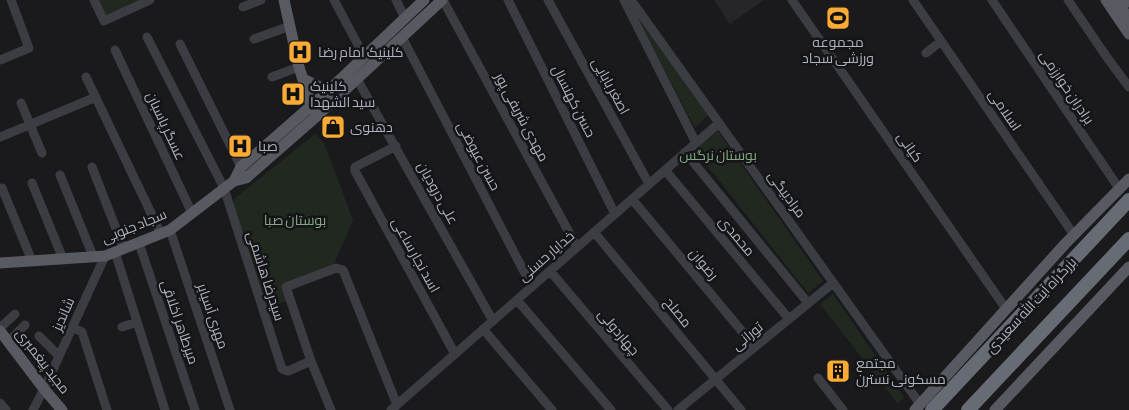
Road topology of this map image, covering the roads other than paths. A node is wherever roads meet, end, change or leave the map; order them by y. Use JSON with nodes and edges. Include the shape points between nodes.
{"nodes":[{"id":1,"x":11,"y":0,"type":"edge"},
{"id":2,"x":94,"y":0,"type":"edge"},
{"id":3,"x":150,"y":0,"type":"edge"},
{"id":4,"x":261,"y":0,"type":"edge"},
{"id":5,"x":284,"y":0,"type":"edge"},
{"id":6,"x":334,"y":0,"type":"edge"},
{"id":7,"x":396,"y":0,"type":"edge"},
{"id":8,"x":424,"y":0,"type":"edge"},
{"id":9,"x":443,"y":0,"type":"edge"},
{"id":10,"x":508,"y":0,"type":"edge"},
{"id":11,"x":548,"y":0,"type":"edge"},
{"id":12,"x":624,"y":0,"type":"edge"},
{"id":13,"x":631,"y":0,"type":"edge"},
{"id":14,"x":792,"y":0,"type":"edge"},
{"id":15,"x":913,"y":0,"type":"edge"},
{"id":16,"x":992,"y":0,"type":"edge"},
{"id":17,"x":1068,"y":0,"type":"edge"},
{"id":18,"x":1106,"y":0,"type":"edge"},
{"id":19,"x":1116,"y":0,"type":"edge"},
{"id":20,"x":243,"y":7,"type":"dead end"},
{"id":21,"x":405,"y":18,"type":"junction"},
{"id":22,"x":1129,"y":19,"type":"edge"},
{"id":23,"x":290,"y":26,"type":"junction"},
{"id":24,"x":1129,"y":34,"type":"edge"},
{"id":25,"x":147,"y":37,"type":"dead end"},
{"id":26,"x":402,"y":38,"type":"junction"},
{"id":27,"x":254,"y":40,"type":"dead end"},
{"id":28,"x":941,"y":41,"type":"junction"},
{"id":29,"x":180,"y":44,"type":"dead end"},
{"id":30,"x":115,"y":50,"type":"dead end"},
{"id":31,"x":926,"y":54,"type":"dead end"},
{"id":32,"x":364,"y":56,"type":"junction"},
{"id":33,"x":0,"y":60,"type":"edge"},
{"id":34,"x":299,"y":67,"type":"junction"},
{"id":35,"x":272,"y":76,"type":"dead end"},
{"id":36,"x":86,"y":77,"type":"dead end"},
{"id":37,"x":303,"y":79,"type":"junction"},
{"id":38,"x":357,"y":79,"type":"junction"},
{"id":39,"x":1129,"y":87,"type":"edge"},
{"id":40,"x":330,"y":89,"type":"junction"},
{"id":41,"x":96,"y":97,"type":"junction"},
{"id":42,"x":21,"y":103,"type":"dead end"},
{"id":43,"x":311,"y":105,"type":"junction"},
{"id":44,"x":318,"y":115,"type":"junction"},
{"id":45,"x":719,"y":123,"type":"junction"},
{"id":46,"x":30,"y":125,"type":"junction"},
{"id":47,"x":0,"y":137,"type":"edge"},
{"id":48,"x":696,"y":143,"type":"junction"},
{"id":49,"x":396,"y":146,"type":"junction"},
{"id":50,"x":686,"y":152,"type":"junction"},
{"id":51,"x":42,"y":153,"type":"dead end"},
{"id":52,"x":92,"y":167,"type":"dead end"},
{"id":53,"x":665,"y":170,"type":"junction"},
{"id":54,"x":244,"y":172,"type":"junction"},
{"id":55,"x":60,"y":175,"type":"dead end"},
{"id":56,"x":1129,"y":179,"type":"edge"},
{"id":57,"x":32,"y":182,"type":"dead end"},
{"id":58,"x":649,"y":184,"type":"junction"},
{"id":59,"x":2,"y":188,"type":"dead end"},
{"id":60,"x":224,"y":188,"type":"junction"},
{"id":61,"x":1124,"y":195,"type":"edge"},
{"id":62,"x":632,"y":199,"type":"junction"},
{"id":63,"x":192,"y":213,"type":"junction"},
{"id":64,"x":615,"y":214,"type":"junction"},
{"id":65,"x":165,"y":232,"type":"junction"},
{"id":66,"x":594,"y":232,"type":"junction"},
{"id":67,"x":1074,"y":235,"type":"junction"},
{"id":68,"x":1129,"y":239,"type":"edge"},
{"id":69,"x":139,"y":243,"type":"junction"},
{"id":70,"x":577,"y":247,"type":"junction"},
{"id":71,"x":115,"y":252,"type":"junction"},
{"id":72,"x":92,"y":256,"type":"junction"},
{"id":73,"x":63,"y":259,"type":"junction"},
{"id":74,"x":32,"y":261,"type":"junction"},
{"id":75,"x":0,"y":263,"type":"edge"},
{"id":76,"x":1129,"y":267,"type":"edge"},
{"id":77,"x":550,"y":271,"type":"junction"},
{"id":78,"x":833,"y":283,"type":"junction"},
{"id":79,"x":532,"y":287,"type":"junction"},
{"id":80,"x":516,"y":300,"type":"junction"},
{"id":81,"x":808,"y":303,"type":"junction"},
{"id":82,"x":1006,"y":309,"type":"junction"},
{"id":83,"x":16,"y":314,"type":"dead end"},
{"id":84,"x":789,"y":319,"type":"junction"},
{"id":85,"x":493,"y":321,"type":"junction"},
{"id":86,"x":137,"y":322,"type":"junction"},
{"id":87,"x":25,"y":326,"type":"dead end"},
{"id":88,"x":72,"y":327,"type":"junction"},
{"id":89,"x":122,"y":327,"type":"dead end"},
{"id":90,"x":484,"y":329,"type":"junction"},
{"id":91,"x":0,"y":330,"type":"edge"},
{"id":92,"x":39,"y":336,"type":"dead end"},
{"id":93,"x":8,"y":342,"type":"junction"},
{"id":94,"x":755,"y":347,"type":"junction"},
{"id":95,"x":455,"y":354,"type":"junction"},
{"id":96,"x":59,"y":356,"type":"junction"},
{"id":97,"x":311,"y":361,"type":"junction"},
{"id":98,"x":818,"y":378,"type":"dead end"},
{"id":99,"x":716,"y":379,"type":"junction"},
{"id":100,"x":44,"y":390,"type":"junction"},
{"id":101,"x":0,"y":403,"type":"edge"},
{"id":102,"x":394,"y":408,"type":"edge"},
{"id":103,"x":922,"y":408,"type":"edge"},
{"id":104,"x":6,"y":410,"type":"edge"},
{"id":105,"x":33,"y":410,"type":"edge"},
{"id":106,"x":62,"y":410,"type":"edge"},
{"id":107,"x":107,"y":410,"type":"edge"},
{"id":108,"x":165,"y":410,"type":"edge"},
{"id":109,"x":195,"y":410,"type":"edge"},
{"id":110,"x":230,"y":410,"type":"edge"},
{"id":111,"x":331,"y":410,"type":"edge"},
{"id":112,"x":552,"y":410,"type":"edge"},
{"id":113,"x":611,"y":410,"type":"edge"},
{"id":114,"x":668,"y":410,"type":"edge"},
{"id":115,"x":678,"y":410,"type":"edge"},
{"id":116,"x":741,"y":410,"type":"edge"},
{"id":117,"x":843,"y":410,"type":"edge"},
{"id":118,"x":968,"y":410,"type":"edge"},
{"id":119,"x":995,"y":410,"type":"edge"}],
"edges":[{"from":1,"to":33,"type":"street","via":[[29,48]]},
{"from":2,"to":3,"type":"street","via":[[104,21]]},
{"from":4,"to":20,"type":"street"},
{"from":5,"to":23,"type":"main road"},
{"from":6,"to":32,"type":"street"},
{"from":7,"to":21,"type":"street"},
{"from":8,"to":21,"type":"main road"},
{"from":9,"to":26,"type":"main road"},
{"from":9,"to":70,"type":"street","name":"مهدی شریفی پور"},
{"from":10,"to":64,"type":"street","name":"حسن کهنسال"},
{"from":11,"to":58,"type":"street","name":"اصغر بابایی"},
{"from":12,"to":48,"type":"street"},
{"from":13,"to":45,"type":"street","name":"مرادبیگی"},
{"from":14,"to":82,"type":"street","name":"کیانی"},
{"from":15,"to":28,"type":"street","name":"اسلامی"},
{"from":16,"to":61,"type":"street","name":"برادران خوارزمی"},
{"from":17,"to":39,"type":"street"},
{"from":18,"to":24,"type":"main road"},
{"from":19,"to":22,"type":"main road"},
{"from":21,"to":32,"type":"main road"},
{"from":23,"to":27,"type":"street"},
{"from":23,"to":34,"type":"main road"},
{"from":25,"to":60,"type":"street","name":"سیدرضا هاشمی"},
{"from":26,"to":38,"type":"main road"},
{"from":26,"to":79,"type":"street","name":"حسن عیوضی"},
{"from":28,"to":31,"type":"street"},
{"from":28,"to":67,"type":"street","name":"اسلامی"},
{"from":29,"to":54,"type":"street"},
{"from":30,"to":63,"type":"street","name":"عسگر پاسبان"},
{"from":32,"to":40,"type":"main road"},
{"from":34,"to":35,"type":"street"},
{"from":34,"to":37,"type":"main road"},
{"from":36,"to":41,"type":"street","name":"مهری آسیابر"},
{"from":37,"to":40,"type":"main road"},
{"from":37,"to":43,"type":"main road"},
{"from":38,"to":44,"type":"main road"},
{"from":38,"to":49,"type":"street","name":"علی درودیان"},
{"from":40,"to":43,"type":"main road"},
{"from":41,"to":46,"type":"street"},
{"from":41,"to":65,"type":"street","name":"مهری آسیابر"},
{"from":42,"to":46,"type":"street"},
{"from":43,"to":44,"type":"main road"},
{"from":43,"to":54,"type":"main road"},
{"from":44,"to":54,"type":"main road"},
{"from":45,"to":48,"type":"street","name":"خدایار حسنی"},
{"from":45,"to":78,"type":"street","name":"مرادبیگی"},
{"from":46,"to":47,"type":"street"},
{"from":46,"to":51,"type":"street"},
{"from":48,"to":50,"type":"street","name":"خدایار حسنی"},
{"from":49,"to":85,"type":"street","name":"علی درودیان"},
{"from":49,"to":95,"type":"street","name":"اسد نجار ساعی","via":[[354,169]]},
{"from":50,"to":53,"type":"street","name":"خدایار حسنی"},
{"from":50,"to":81,"type":"street"},
{"from":52,"to":71,"type":"street"},
{"from":53,"to":58,"type":"street","name":"خدایار حسنی"},
{"from":53,"to":84,"type":"street","name":"محمدی"},
{"from":54,"to":60,"type":"main road","name":"سجاد جنوبی"},
{"from":55,"to":72,"type":"street"},
{"from":56,"to":61,"type":"main road"},
{"from":57,"to":73,"type":"street"},
{"from":58,"to":62,"type":"street","name":"خدایار حسنی"},
{"from":59,"to":74,"type":"street"},
{"from":60,"to":63,"type":"main road","name":"سجاد جنوبی"},
{"from":60,"to":97,"type":"street","name":"سیدرضا هاشمی","via":[[282,369],[285,371]]},
{"from":61,"to":67,"type":"main road"},
{"from":61,"to":103,"type":"highway","name":"بزرگراه آیت الله سعیدی"},
{"from":62,"to":64,"type":"street","name":"خدایار حسنی"},
{"from":62,"to":94,"type":"street","name":"رضوان"},
{"from":63,"to":65,"type":"main road","name":"سجاد جنوبی"},
{"from":64,"to":66,"type":"street","name":"خدایار حسنی"},
{"from":65,"to":69,"type":"main road","name":"سجاد جنوبی"},
{"from":65,"to":110,"type":"street","name":"مهری آسیابر"},
{"from":66,"to":70,"type":"street","name":"خدایار حسنی"},
{"from":66,"to":99,"type":"street","name":"مصلح"},
{"from":67,"to":82,"type":"main road"},
{"from":68,"to":118,"type":"highway","name":"بزرگراه آیت الله سعیدی"},
{"from":69,"to":71,"type":"main road","name":"سجاد جنوبی"},
{"from":69,"to":109,"type":"street","name":"میرطاهر اخلاقی"},
{"from":70,"to":77,"type":"street","name":"خدایار حسنی"},
{"from":71,"to":72,"type":"main road","name":"سجاد جنوبی"},
{"from":71,"to":86,"type":"street"},
{"from":71,"to":88,"type":"street","name":"شاندیز"},
{"from":72,"to":73,"type":"main road","name":"سجاد جنوبی"},
{"from":73,"to":74,"type":"main road","name":"سجاد جنوبی"},
{"from":74,"to":75,"type":"main road","name":"سجاد جنوبی"},
{"from":76,"to":119,"type":"main road"},
{"from":77,"to":79,"type":"street","name":"خدایار حسنی"},
{"from":77,"to":114,"type":"street","name":"چهاردولی"},
{"from":78,"to":81,"type":"street","name":"تورانی"},
{"from":78,"to":103,"type":"street","name":"مرادبیگی"},
{"from":79,"to":80,"type":"street","name":"خدایار حسنی"},
{"from":80,"to":85,"type":"street","name":"خدایار حسنی"},
{"from":80,"to":113,"type":"street"},
{"from":81,"to":84,"type":"street","name":"تورانی"},
{"from":82,"to":103,"type":"main road"},
{"from":83,"to":91,"type":"street"},
{"from":84,"to":94,"type":"street","name":"تورانی"},
{"from":85,"to":90,"type":"street","name":"خدایار حسنی"},
{"from":86,"to":89,"type":"street"},
{"from":86,"to":108,"type":"street"},
{"from":87,"to":93,"type":"street"},
{"from":88,"to":96,"type":"street","name":"شاندیز"},
{"from":88,"to":107,"type":"street","via":[[82,332]]},
{"from":90,"to":95,"type":"street","name":"خدایار حسنی"},
{"from":90,"to":112,"type":"street"},
{"from":91,"to":93,"type":"main road","name":"مجید پیغمبری"},
{"from":92,"to":96,"type":"street"},
{"from":93,"to":100,"type":"main road","name":"مجید پیغمبری"},
{"from":94,"to":99,"type":"street","name":"تورانی"},
{"from":95,"to":102,"type":"street","name":"خدایار حسنی"},
{"from":96,"to":100,"type":"street","name":"شاندیز"},
{"from":97,"to":102,"type":"street","via":[[286,287],[340,268]]},
{"from":97,"to":111,"type":"street"},
{"from":98,"to":117,"type":"street"},
{"from":99,"to":115,"type":"street","name":"تورانی"},
{"from":99,"to":116,"type":"street","name":"مصلح"},
{"from":100,"to":105,"type":"street","name":"شاندیز"},
{"from":100,"to":106,"type":"main road","name":"مجید پیغمبری"},
{"from":101,"to":104,"type":"street"}]}
